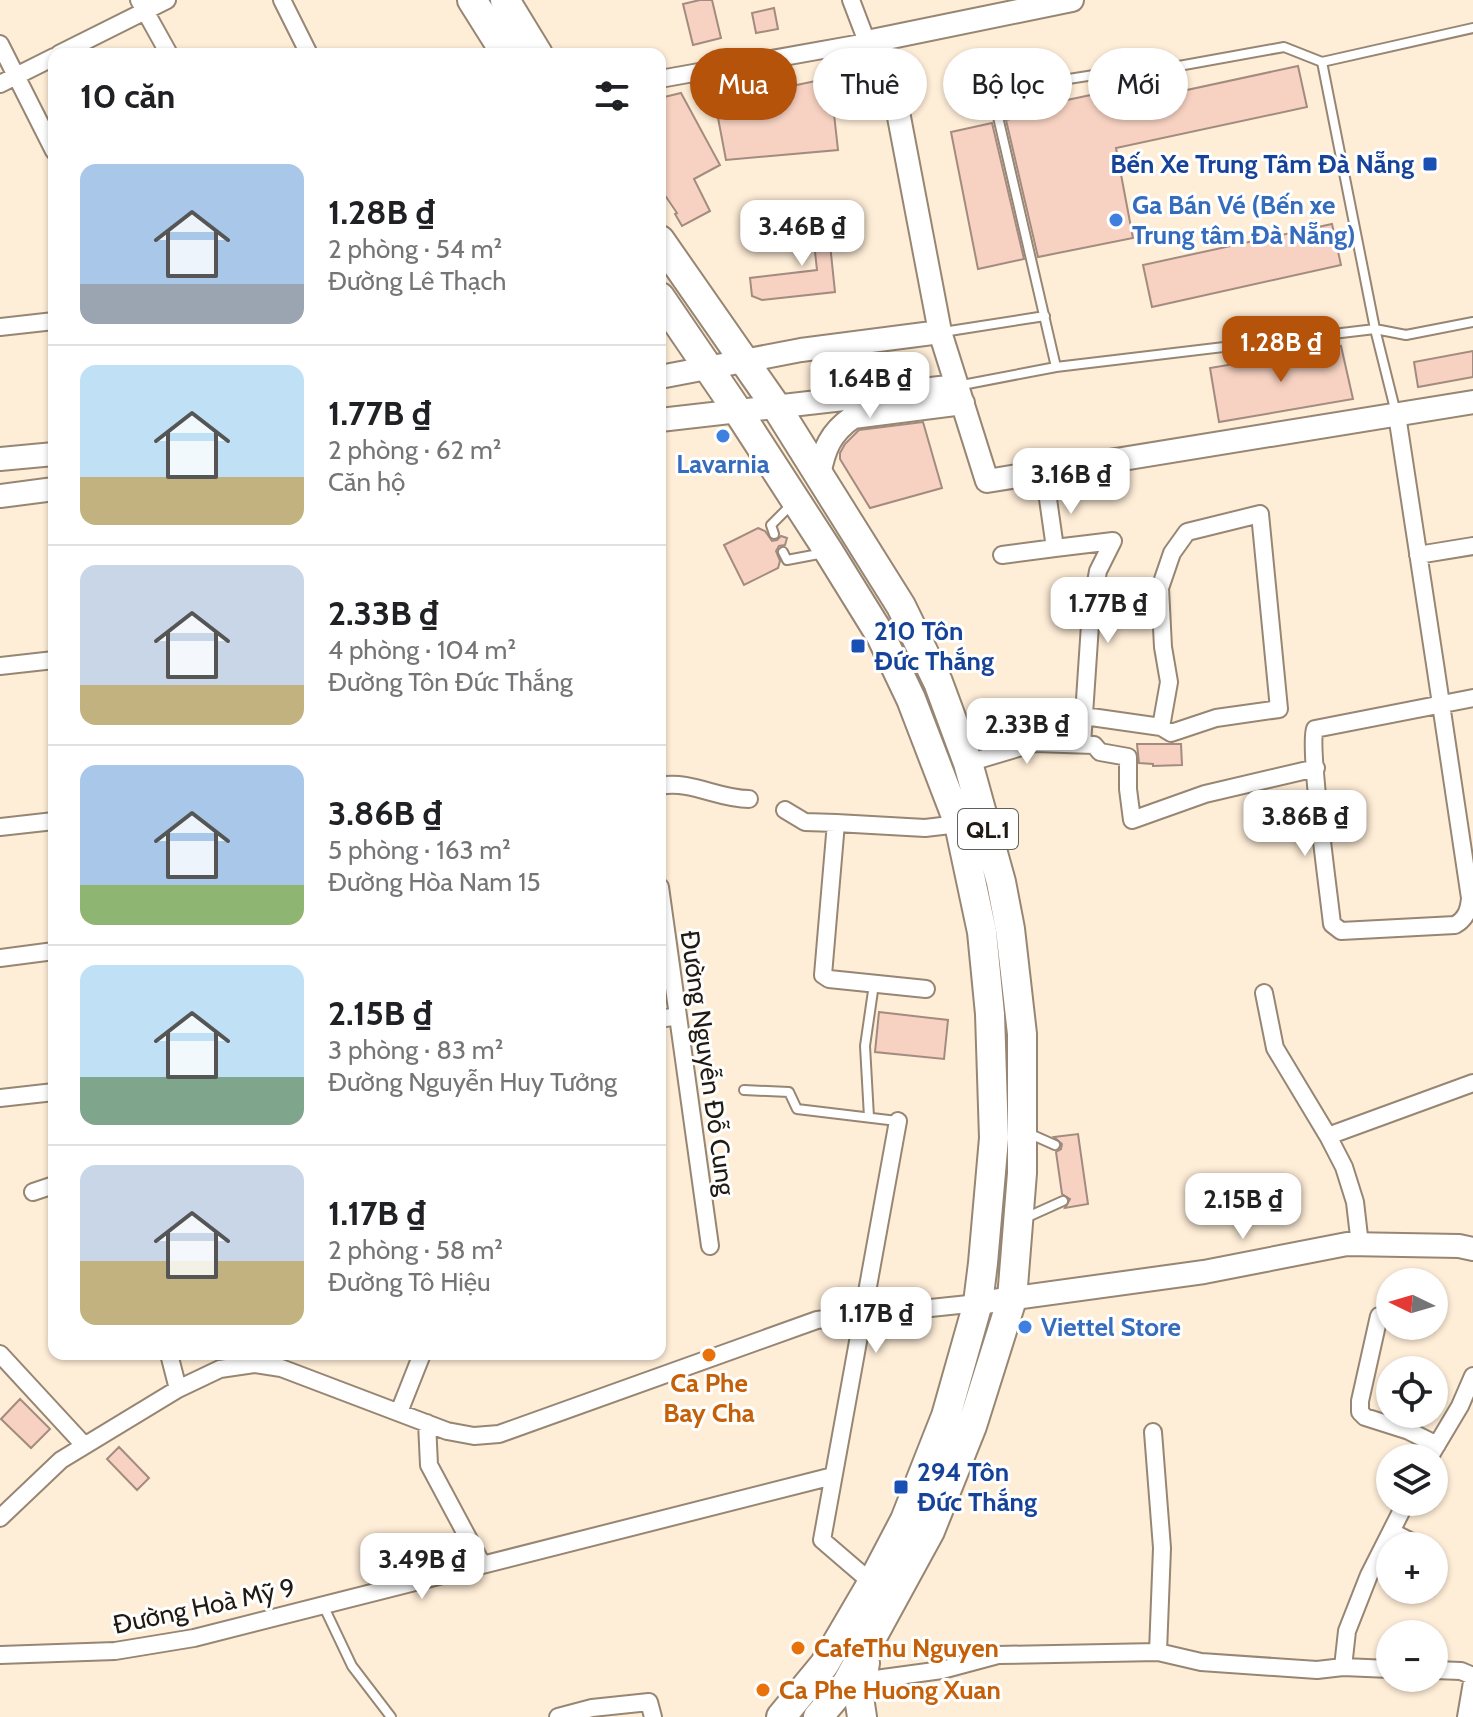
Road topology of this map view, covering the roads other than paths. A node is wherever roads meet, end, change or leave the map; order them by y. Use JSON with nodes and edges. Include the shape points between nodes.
{"nodes":[{"id":1,"x":167,"y":0,"type":"edge"},
{"id":2,"x":282,"y":0,"type":"edge"},
{"id":3,"x":472,"y":0,"type":"edge"},
{"id":4,"x":505,"y":0,"type":"edge"},
{"id":5,"x":851,"y":0,"type":"edge"},
{"id":6,"x":1072,"y":0,"type":"edge"},
{"id":7,"x":142,"y":5,"type":"edge"},
{"id":8,"x":1473,"y":28,"type":"edge"},
{"id":9,"x":867,"y":42,"type":"junction"},
{"id":10,"x":0,"y":44,"type":"edge"},
{"id":11,"x":69,"y":48,"type":"edge"},
{"id":12,"x":166,"y":48,"type":"edge"},
{"id":13,"x":306,"y":48,"type":"edge"},
{"id":14,"x":502,"y":48,"type":"edge"},
{"id":15,"x":534,"y":48,"type":"edge"},
{"id":16,"x":48,"y":60,"type":"edge"},
{"id":17,"x":1322,"y":62,"type":"junction"},
{"id":18,"x":16,"y":76,"type":"junction"},
{"id":19,"x":666,"y":78,"type":"edge"},
{"id":20,"x":0,"y":84,"type":"edge"},
{"id":21,"x":48,"y":139,"type":"edge"},
{"id":22,"x":666,"y":249,"type":"edge"},
{"id":23,"x":666,"y":306,"type":"edge"},
{"id":24,"x":1045,"y":316,"type":"junction"},
{"id":25,"x":48,"y":322,"type":"edge"},
{"id":26,"x":1473,"y":322,"type":"edge"},
{"id":27,"x":0,"y":327,"type":"edge"},
{"id":28,"x":1375,"y":329,"type":"junction"},
{"id":29,"x":940,"y":332,"type":"junction"},
{"id":30,"x":744,"y":360,"type":"junction"},
{"id":31,"x":1056,"y":367,"type":"junction"},
{"id":32,"x":707,"y":368,"type":"junction"},
{"id":33,"x":666,"y":376,"type":"edge"},
{"id":34,"x":960,"y":394,"type":"junction"},
{"id":35,"x":1473,"y":402,"type":"edge"},
{"id":36,"x":777,"y":408,"type":"junction"},
{"id":37,"x":739,"y":413,"type":"junction"},
{"id":38,"x":1397,"y":415,"type":"junction"},
{"id":39,"x":666,"y":419,"type":"edge"},
{"id":40,"x":48,"y":455,"type":"edge"},
{"id":41,"x":0,"y":459,"type":"edge"},
{"id":42,"x":1044,"y":471,"type":"junction"},
{"id":43,"x":819,"y":475,"type":"junction"},
{"id":44,"x":48,"y":490,"type":"edge"},
{"id":45,"x":0,"y":496,"type":"edge"},
{"id":46,"x":796,"y":501,"type":"junction"},
{"id":47,"x":774,"y":534,"type":"dead end"},
{"id":48,"x":1473,"y":546,"type":"edge"},
{"id":49,"x":1055,"y":548,"type":"junction"},
{"id":50,"x":783,"y":552,"type":"dead end"},
{"id":51,"x":829,"y":552,"type":"junction"},
{"id":52,"x":1002,"y":555,"type":"dead end"},
{"id":53,"x":1418,"y":555,"type":"junction"},
{"id":54,"x":48,"y":661,"type":"edge"},
{"id":55,"x":0,"y":666,"type":"edge"},
{"id":56,"x":1473,"y":698,"type":"edge"},
{"id":57,"x":1441,"y":703,"type":"junction"},
{"id":58,"x":1084,"y":716,"type":"junction"},
{"id":59,"x":1161,"y":727,"type":"junction"},
{"id":60,"x":1082,"y":744,"type":"junction"},
{"id":61,"x":968,"y":763,"type":"junction"},
{"id":62,"x":1316,"y":768,"type":"junction"},
{"id":63,"x":666,"y":785,"type":"edge"},
{"id":64,"x":749,"y":799,"type":"dead end"},
{"id":65,"x":785,"y":810,"type":"dead end"},
{"id":66,"x":48,"y":822,"type":"edge"},
{"id":67,"x":836,"y":823,"type":"junction"},
{"id":68,"x":959,"y":824,"type":"junction"},
{"id":69,"x":0,"y":827,"type":"edge"},
{"id":70,"x":1471,"y":904,"type":"edge"},
{"id":71,"x":48,"y":952,"type":"edge"},
{"id":72,"x":0,"y":958,"type":"edge"},
{"id":73,"x":874,"y":984,"type":"junction"},
{"id":74,"x":666,"y":985,"type":"edge"},
{"id":75,"x":926,"y":989,"type":"dead end"},
{"id":76,"x":1264,"y":993,"type":"dead end"},
{"id":77,"x":668,"y":1018,"type":"edge"},
{"id":78,"x":1022,"y":1034,"type":"junction"},
{"id":79,"x":991,"y":1037,"type":"junction"},
{"id":80,"x":1473,"y":1083,"type":"edge"},
{"id":81,"x":744,"y":1090,"type":"dead end"},
{"id":82,"x":48,"y":1093,"type":"edge"},
{"id":83,"x":0,"y":1098,"type":"edge"},
{"id":84,"x":869,"y":1117,"type":"junction"},
{"id":85,"x":898,"y":1121,"type":"joint"},
{"id":86,"x":1023,"y":1131,"type":"junction"},
{"id":87,"x":1328,"y":1136,"type":"junction"},
{"id":88,"x":1055,"y":1145,"type":"dead end"},
{"id":89,"x":48,"y":1187,"type":"edge"},
{"id":90,"x":33,"y":1192,"type":"dead end"},
{"id":91,"x":1063,"y":1201,"type":"dead end"},
{"id":92,"x":1018,"y":1221,"type":"junction"},
{"id":93,"x":1360,"y":1245,"type":"junction"},
{"id":94,"x":710,"y":1246,"type":"dead end"},
{"id":95,"x":1473,"y":1249,"type":"edge"},
{"id":96,"x":1012,"y":1299,"type":"junction"},
{"id":97,"x":978,"y":1303,"type":"junction"},
{"id":98,"x":863,"y":1315,"type":"junction"},
{"id":99,"x":1376,"y":1329,"type":"edge"},
{"id":100,"x":0,"y":1354,"type":"edge"},
{"id":101,"x":171,"y":1360,"type":"edge"},
{"id":102,"x":420,"y":1360,"type":"edge"},
{"id":103,"x":282,"y":1361,"type":"edge"},
{"id":104,"x":1473,"y":1376,"type":"edge"},
{"id":105,"x":178,"y":1389,"type":"junction"},
{"id":106,"x":399,"y":1412,"type":"junction"},
{"id":107,"x":427,"y":1423,"type":"junction"},
{"id":108,"x":1153,"y":1432,"type":"dead end"},
{"id":109,"x":1425,"y":1444,"type":"edge"},
{"id":110,"x":1437,"y":1444,"type":"edge"},
{"id":111,"x":84,"y":1445,"type":"junction"},
{"id":112,"x":833,"y":1476,"type":"junction"},
{"id":113,"x":1399,"y":1516,"type":"edge"},
{"id":114,"x":0,"y":1518,"type":"edge"},
{"id":115,"x":1393,"y":1528,"type":"junction"},
{"id":116,"x":1401,"y":1532,"type":"edge"},
{"id":117,"x":482,"y":1564,"type":"junction"},
{"id":118,"x":872,"y":1583,"type":"junction"},
{"id":119,"x":323,"y":1605,"type":"junction"},
{"id":120,"x":871,"y":1641,"type":"junction"},
{"id":121,"x":1158,"y":1652,"type":"junction"},
{"id":122,"x":0,"y":1655,"type":"edge"},
{"id":123,"x":1343,"y":1667,"type":"junction"},
{"id":124,"x":1376,"y":1668,"type":"edge"},
{"id":125,"x":1448,"y":1671,"type":"edge"},
{"id":126,"x":861,"y":1681,"type":"junction"},
{"id":127,"x":391,"y":1717,"type":"edge"},
{"id":128,"x":558,"y":1717,"type":"edge"},
{"id":129,"x":653,"y":1717,"type":"edge"},
{"id":130,"x":781,"y":1717,"type":"edge"},
{"id":131,"x":818,"y":1717,"type":"edge"},
{"id":132,"x":862,"y":1717,"type":"edge"},
{"id":133,"x":1466,"y":1717,"type":"edge"}],
"edges":[{"from":1,"to":7,"type":"street"},
{"from":2,"to":13,"type":"street"},
{"from":3,"to":14,"type":"highway"},
{"from":4,"to":15,"type":"highway"},
{"from":5,"to":9,"type":"street"},
{"from":6,"to":9,"type":"street"},
{"from":7,"to":11,"type":"street"},
{"from":7,"to":12,"type":"street"},
{"from":8,"to":17,"type":"lane"},
{"from":9,"to":19,"type":"street"},
{"from":9,"to":29,"type":"street","via":[[899,117]]},
{"from":10,"to":18,"type":"street"},
{"from":16,"to":18,"type":"street"},
{"from":17,"to":24,"type":"lane","via":[[1284,47],[1129,75],[1094,75],[992,91]]},
{"from":17,"to":28,"type":"lane"},
{"from":18,"to":20,"type":"street"},
{"from":18,"to":21,"type":"street"},
{"from":22,"to":30,"type":"highway","number":"QL.1"},
{"from":23,"to":32,"type":"highway","number":"QL.1"},
{"from":24,"to":29,"type":"lane"},
{"from":24,"to":31,"type":"lane"},
{"from":25,"to":27,"type":"street"},
{"from":26,"to":28,"type":"lane","via":[[1406,335]]},
{"from":28,"to":31,"type":"lane"},
{"from":28,"to":38,"type":"lane"},
{"from":29,"to":30,"type":"street"},
{"from":29,"to":34,"type":"street"},
{"from":30,"to":32,"type":"street"},
{"from":30,"to":36,"type":"highway","number":"QL.1"},
{"from":31,"to":34,"type":"lane"},
{"from":32,"to":33,"type":"street"},
{"from":32,"to":37,"type":"highway","number":"QL.1"},
{"from":34,"to":36,"type":"street"},
{"from":34,"to":42,"type":"street","via":[[987,481]]},
{"from":34,"to":43,"type":"street","via":[[853,417],[829,438]]},
{"from":35,"to":38,"type":"street"},
{"from":36,"to":37,"type":"street"},
{"from":36,"to":43,"type":"highway","number":"QL.1"},
{"from":37,"to":39,"type":"street"},
{"from":37,"to":46,"type":"highway","number":"QL.1"},
{"from":38,"to":42,"type":"street"},
{"from":38,"to":53,"type":"street"},
{"from":40,"to":41,"type":"street"},
{"from":42,"to":49,"type":"street"},
{"from":43,"to":61,"type":"highway","number":"QL.1","via":[[901,606],[938,682]]},
{"from":44,"to":45,"type":"street"},
{"from":46,"to":47,"type":"lane","via":[[771,525]]},
{"from":46,"to":51,"type":"highway","number":"QL.1"},
{"from":48,"to":53,"type":"street"},
{"from":49,"to":52,"type":"street"},
{"from":49,"to":58,"type":"street","via":[[1113,541],[1098,571]]},
{"from":50,"to":51,"type":"lane","via":[[787,560]]},
{"from":51,"to":68,"type":"highway","number":"QL.1","via":[[905,686]]},
{"from":53,"to":57,"type":"street"},
{"from":54,"to":55,"type":"street"},
{"from":56,"to":57,"type":"street"},
{"from":57,"to":62,"type":"street","via":[[1315,729]]},
{"from":57,"to":70,"type":"street"},
{"from":58,"to":59,"type":"street"},
{"from":58,"to":60,"type":"street"},
{"from":59,"to":59,"type":"street","via":[[1169,682],[1160,588],[1172,553],[1187,532],[1260,514],[1279,709],[1216,718],[1171,733]]},
{"from":60,"to":61,"type":"street","via":[[1035,743]]},
{"from":60,"to":62,"type":"street","via":[[1128,757],[1132,820],[1205,794]]},
{"from":61,"to":78,"type":"highway","number":"QL.1","via":[[1001,882]]},
{"from":62,"to":70,"type":"street","via":[[1336,929],[1455,925]]},
{"from":63,"to":64,"type":"street","via":[[683,784],[721,797]]},
{"from":65,"to":67,"type":"street","via":[[805,822]]},
{"from":66,"to":69,"type":"street"},
{"from":67,"to":68,"type":"street","via":[[925,828]]},
{"from":67,"to":73,"type":"street","via":[[822,972],[829,979]]},
{"from":68,"to":79,"type":"highway","number":"QL.1","via":[[982,932]]},
{"from":71,"to":72,"type":"street"},
{"from":73,"to":75,"type":"street"},
{"from":73,"to":84,"type":"lane","via":[[865,1046]]},
{"from":74,"to":77,"type":"street","name":"Đường Nguyễn Đỗ Cung"},
{"from":76,"to":87,"type":"street","via":[[1275,1048]]},
{"from":77,"to":94,"type":"street","name":"Đường Nguyễn Đỗ Cung"},
{"from":78,"to":79,"type":"highway"},
{"from":78,"to":86,"type":"highway","number":"QL.1"},
{"from":79,"to":97,"type":"highway","number":"QL.1","via":[[994,1138]]},
{"from":80,"to":87,"type":"street"},
{"from":81,"to":84,"type":"lane","via":[[789,1092],[797,1109]]},
{"from":82,"to":83,"type":"street"},
{"from":84,"to":85,"type":"lane"},
{"from":85,"to":98,"type":"street"},
{"from":86,"to":88,"type":"lane"},
{"from":86,"to":92,"type":"highway","number":"QL.1"},
{"from":87,"to":93,"type":"street","via":[[1351,1188]]},
{"from":89,"to":90,"type":"street"},
{"from":91,"to":92,"type":"lane"},
{"from":92,"to":96,"type":"highway","number":"QL.1"},
{"from":93,"to":95,"type":"street"},
{"from":93,"to":96,"type":"street"},
{"from":96,"to":97,"type":"street"},
{"from":96,"to":120,"type":"highway","number":"QL.1","via":[[972,1426],[930,1531]]},
{"from":97,"to":98,"type":"street"},
{"from":97,"to":118,"type":"highway","number":"QL.1","via":[[946,1416],[905,1520]]},
{"from":98,"to":107,"type":"street","via":[[792,1328],[499,1434],[474,1436]]},
{"from":98,"to":112,"type":"street"},
{"from":99,"to":109,"type":"street","via":[[1360,1412],[1409,1431]]},
{"from":100,"to":111,"type":"street"},
{"from":101,"to":105,"type":"street"},
{"from":102,"to":106,"type":"street"},
{"from":103,"to":105,"type":"street","via":[[220,1369]]},
{"from":103,"to":106,"type":"street"},
{"from":104,"to":110,"type":"street"},
{"from":105,"to":111,"type":"street"},
{"from":106,"to":107,"type":"street"},
{"from":107,"to":117,"type":"street","via":[[429,1465]]},
{"from":108,"to":121,"type":"street","via":[[1162,1548]]},
{"from":111,"to":114,"type":"street"},
{"from":112,"to":117,"type":"street","name":"Đường Hoà Mỹ 9"},
{"from":112,"to":118,"type":"street","via":[[822,1540]]},
{"from":113,"to":115,"type":"street"},
{"from":115,"to":116,"type":"lane"},
{"from":115,"to":123,"type":"street","via":[[1347,1631]]},
{"from":117,"to":119,"type":"street","name":"Đường Hoà Mỹ 9"},
{"from":118,"to":130,"type":"highway","number":"QL.1","via":[[824,1665]]},
{"from":119,"to":122,"type":"street","name":"Đường Hoà Mỹ 9","via":[[194,1638],[115,1651]]},
{"from":119,"to":127,"type":"lane","via":[[352,1666]]},
{"from":120,"to":126,"type":"highway"},
{"from":120,"to":131,"type":"highway","number":"QL.1","via":[[847,1683]]},
{"from":121,"to":123,"type":"street","via":[[1201,1662]]},
{"from":121,"to":126,"type":"street","via":[[998,1655],[942,1670]]},
{"from":123,"to":124,"type":"street"},
{"from":125,"to":133,"type":"street","via":[[1473,1676]]},
{"from":126,"to":132,"type":"highway"},
{"from":128,"to":129,"type":"street","via":[[649,1702]]}]}
